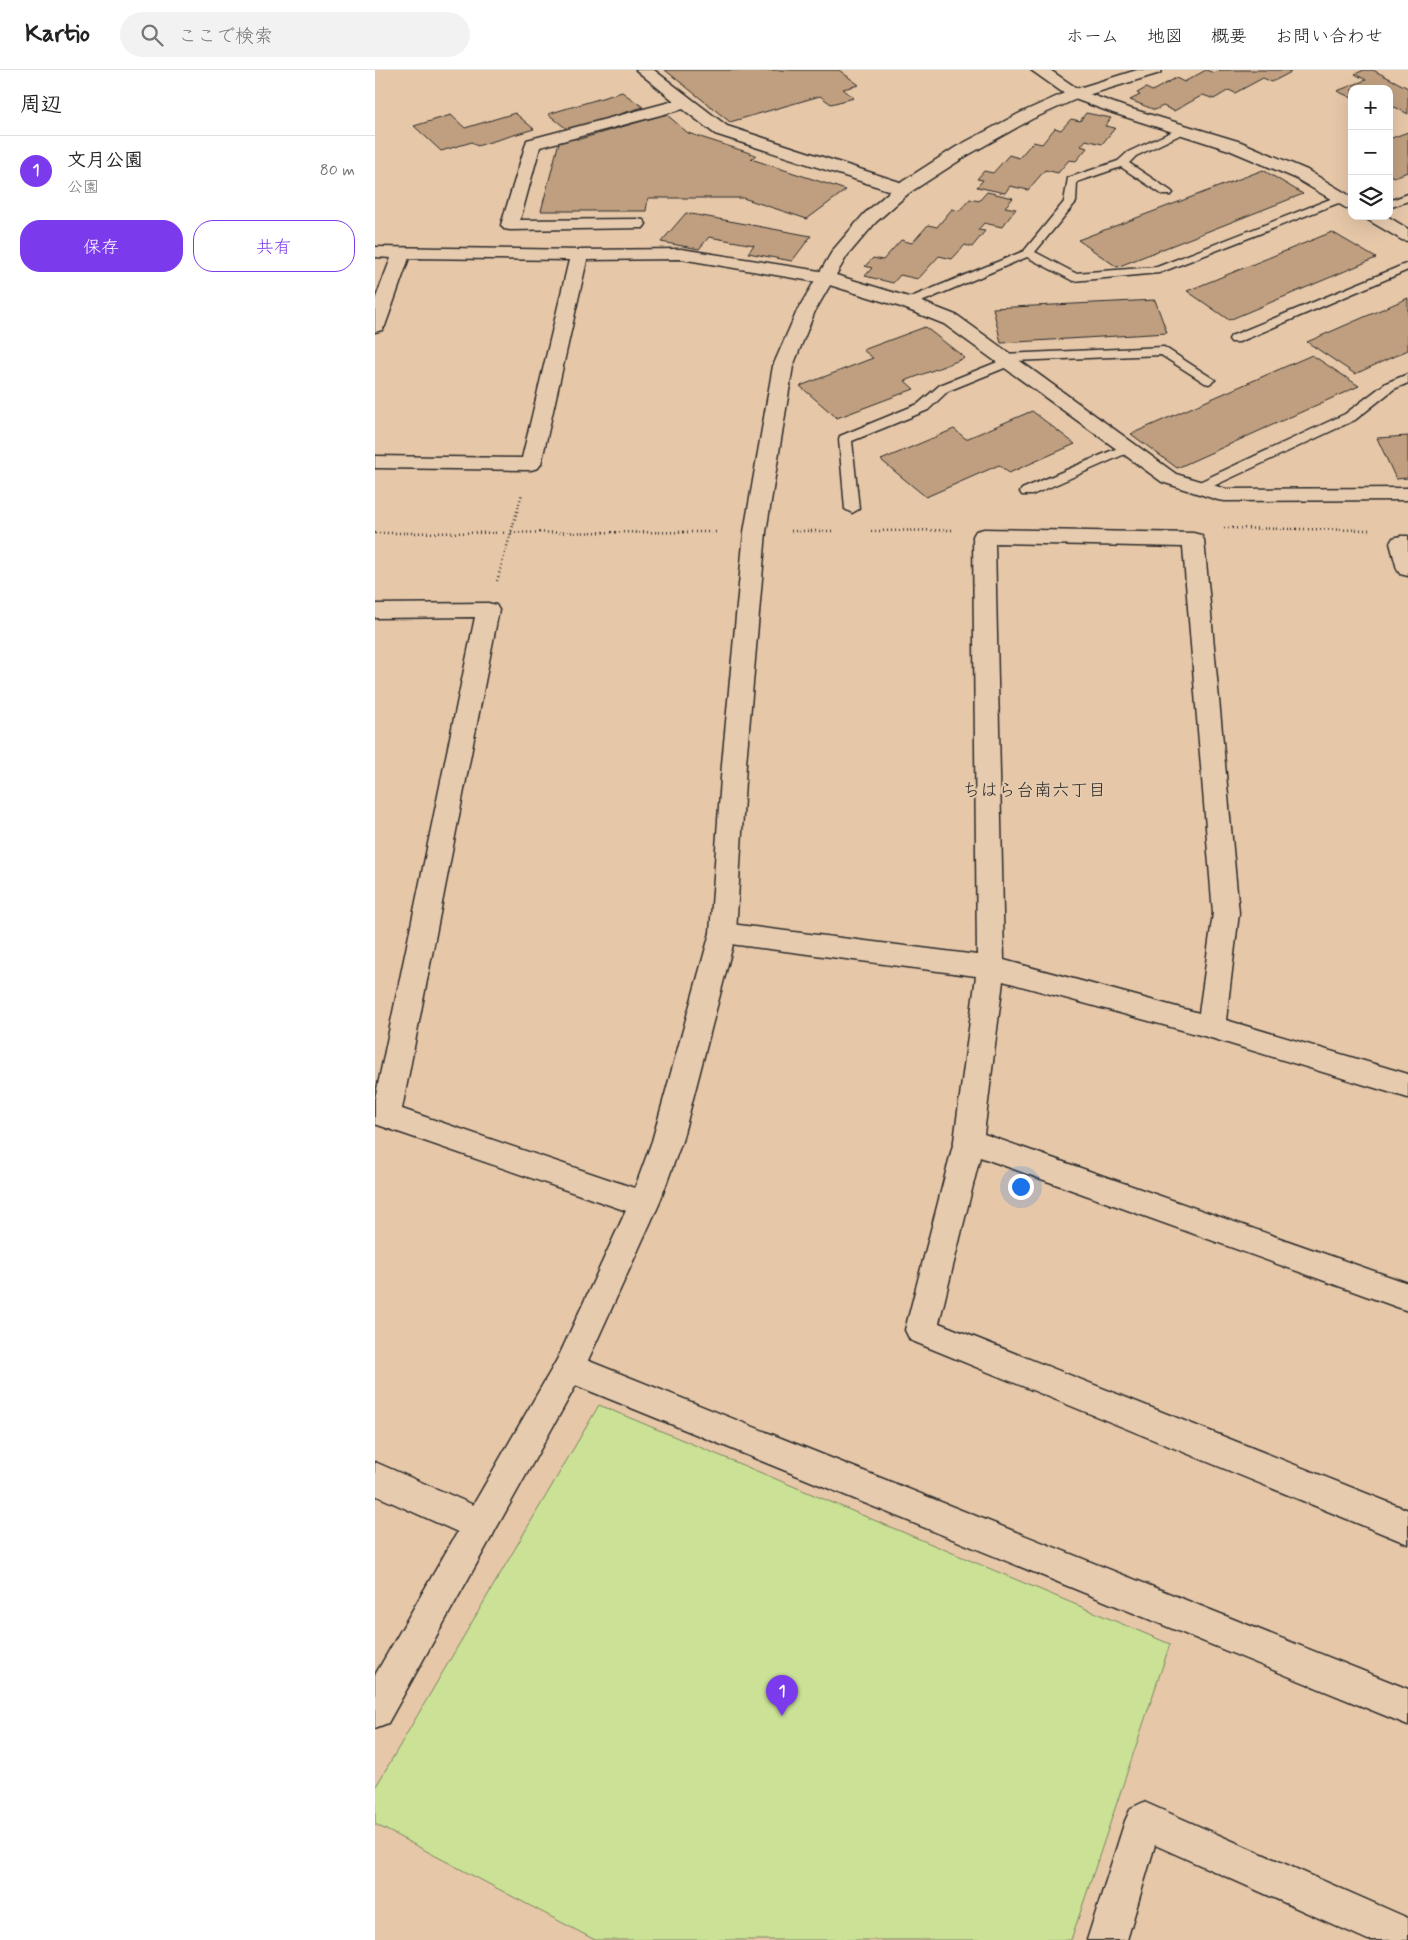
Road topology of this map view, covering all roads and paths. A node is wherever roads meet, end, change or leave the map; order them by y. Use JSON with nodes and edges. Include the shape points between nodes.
{"nodes":[{"id":1,"x":643,"y":70,"type":"edge"},
{"id":2,"x":1039,"y":70,"type":"edge"},
{"id":3,"x":1154,"y":70,"type":"edge"},
{"id":4,"x":1075,"y":94,"type":"junction"},
{"id":5,"x":686,"y":103,"type":"junction"},
{"id":6,"x":1181,"y":130,"type":"junction"},
{"id":7,"x":1122,"y":163,"type":"junction"},
{"id":8,"x":903,"y":189,"type":"junction"},
{"id":9,"x":1167,"y":192,"type":"dead end"},
{"id":10,"x":1408,"y":197,"type":"edge"},
{"id":11,"x":1347,"y":201,"type":"edge"},
{"id":12,"x":1393,"y":203,"type":"edge"},
{"id":13,"x":1381,"y":220,"type":"edge"},
{"id":14,"x":637,"y":224,"type":"dead end"},
{"id":15,"x":1408,"y":236,"type":"edge"},
{"id":16,"x":375,"y":252,"type":"edge"},
{"id":17,"x":402,"y":252,"type":"junction"},
{"id":18,"x":1028,"y":253,"type":"junction"},
{"id":19,"x":579,"y":255,"type":"junction"},
{"id":20,"x":1408,"y":266,"type":"edge"},
{"id":21,"x":826,"y":278,"type":"junction"},
{"id":22,"x":908,"y":303,"type":"junction"},
{"id":23,"x":375,"y":326,"type":"edge"},
{"id":24,"x":1235,"y":339,"type":"dead end"},
{"id":25,"x":1005,"y":360,"type":"junction"},
{"id":26,"x":1408,"y":378,"type":"edge"},
{"id":27,"x":1209,"y":380,"type":"dead end"},
{"id":28,"x":1127,"y":448,"type":"junction"},
{"id":29,"x":375,"y":462,"type":"edge"},
{"id":30,"x":531,"y":464,"type":"junction"},
{"id":31,"x":1200,"y":487,"type":"junction"},
{"id":32,"x":1027,"y":492,"type":"dead end"},
{"id":33,"x":1408,"y":494,"type":"edge"},
{"id":34,"x":852,"y":509,"type":"dead end"},
{"id":35,"x":755,"y":532,"type":"junction"},
{"id":36,"x":375,"y":533,"type":"edge"},
{"id":37,"x":511,"y":534,"type":"junction"},
{"id":38,"x":1193,"y":540,"type":"junction"},
{"id":39,"x":1405,"y":543,"type":"edge"},
{"id":40,"x":1408,"y":569,"type":"edge"},
{"id":41,"x":488,"y":610,"type":"junction"},
{"id":42,"x":375,"y":611,"type":"edge"},
{"id":43,"x":723,"y":933,"type":"junction"},
{"id":44,"x":991,"y":967,"type":"junction"},
{"id":45,"x":1211,"y":1027,"type":"junction"},
{"id":46,"x":1408,"y":1086,"type":"edge"},
{"id":47,"x":381,"y":1114,"type":"edge"},
{"id":48,"x":969,"y":1141,"type":"junction"},
{"id":49,"x":644,"y":1204,"type":"junction"},
{"id":50,"x":1408,"y":1297,"type":"edge"},
{"id":51,"x":569,"y":1368,"type":"junction"},
{"id":52,"x":375,"y":1478,"type":"edge"},
{"id":53,"x":480,"y":1525,"type":"junction"},
{"id":54,"x":1408,"y":1527,"type":"edge"},
{"id":55,"x":1408,"y":1707,"type":"edge"},
{"id":56,"x":375,"y":1710,"type":"edge"},
{"id":57,"x":1408,"y":1938,"type":"edge"},
{"id":58,"x":1107,"y":1940,"type":"edge"}],
"edges":[{"from":1,"to":5,"type":"street"},
{"from":2,"to":4,"type":"street"},
{"from":3,"to":4,"type":"street"},
{"from":4,"to":6,"type":"street"},
{"from":4,"to":8,"type":"street","via":[[962,151]]},
{"from":5,"to":8,"type":"street","via":[[721,130]]},
{"from":5,"to":14,"type":"street","via":[[533,144],[510,225]]},
{"from":6,"to":7,"type":"lane","via":[[1132,154]]},
{"from":6,"to":11,"type":"street","via":[[1235,146],[1301,174]]},
{"from":7,"to":9,"type":"lane"},
{"from":7,"to":18,"type":"lane","via":[[1072,180],[1070,202]]},
{"from":8,"to":21,"type":"street","via":[[870,218],[839,254]]},
{"from":10,"to":12,"type":"lane"},
{"from":11,"to":18,"type":"lane","via":[[1159,270],[1073,277]]},
{"from":13,"to":15,"type":"street"},
{"from":16,"to":17,"type":"street"},
{"from":17,"to":19,"type":"street"},
{"from":17,"to":23,"type":"street"},
{"from":18,"to":22,"type":"lane"},
{"from":19,"to":21,"type":"street","via":[[681,254]]},
{"from":19,"to":30,"type":"street"},
{"from":20,"to":24,"type":"lane"},
{"from":21,"to":22,"type":"street"},
{"from":21,"to":35,"type":"street","via":[[806,312],[783,366]]},
{"from":22,"to":25,"type":"street","via":[[951,320]]},
{"from":25,"to":27,"type":"lane","via":[[1164,351]]},
{"from":25,"to":28,"type":"street"},
{"from":25,"to":34,"type":"lane","via":[[944,388],[923,407],[845,439]]},
{"from":26,"to":31,"type":"lane","via":[[1390,386],[1350,417]]},
{"from":28,"to":31,"type":"street","via":[[1169,478]]},
{"from":28,"to":32,"type":"lane"},
{"from":29,"to":30,"type":"street"},
{"from":30,"to":37,"type":"path"},
{"from":31,"to":33,"type":"street","via":[[1225,495]]},
{"from":35,"to":37,"type":"path"},
{"from":35,"to":43,"type":"street"},
{"from":36,"to":37,"type":"path"},
{"from":37,"to":41,"type":"path"},
{"from":38,"to":39,"type":"path","via":[[1216,528],[1393,530]]},
{"from":38,"to":44,"type":"street","via":[[984,536]]},
{"from":38,"to":45,"type":"street","via":[[1226,913]]},
{"from":39,"to":40,"type":"street"},
{"from":41,"to":42,"type":"street"},
{"from":41,"to":47,"type":"street"},
{"from":43,"to":44,"type":"street"},
{"from":43,"to":49,"type":"street","via":[[667,1141]]},
{"from":44,"to":45,"type":"street"},
{"from":44,"to":48,"type":"street"},
{"from":45,"to":46,"type":"street"},
{"from":47,"to":49,"type":"street"},
{"from":48,"to":50,"type":"street"},
{"from":48,"to":54,"type":"street","via":[[921,1330]]},
{"from":49,"to":51,"type":"street"},
{"from":51,"to":53,"type":"street"},
{"from":51,"to":55,"type":"street"},
{"from":52,"to":53,"type":"street"},
{"from":53,"to":56,"type":"street"},
{"from":57,"to":58,"type":"street","via":[[1144,1821]]}]}
